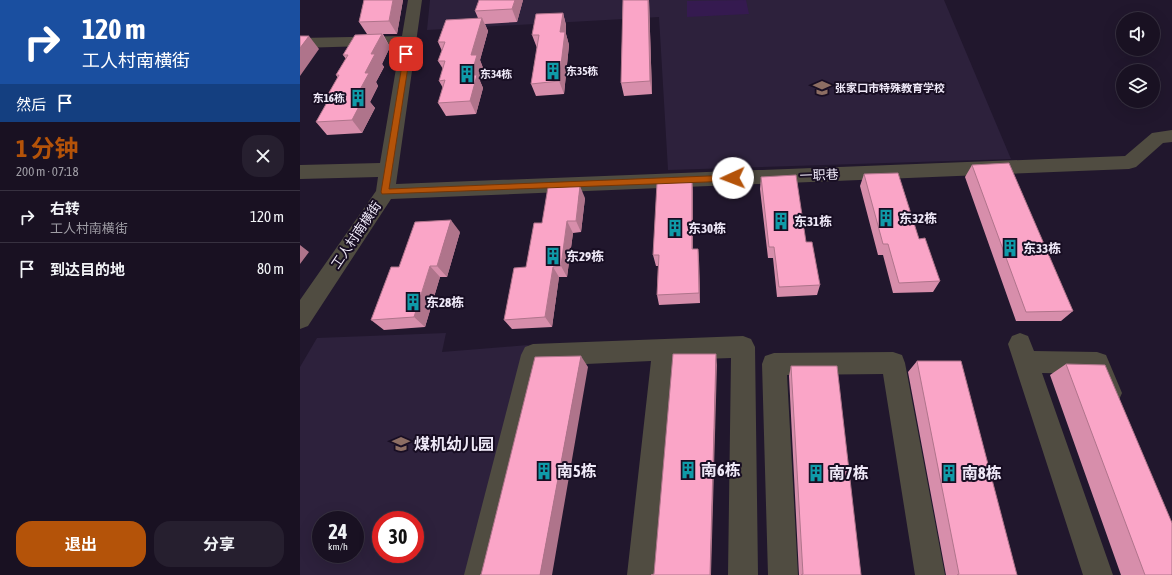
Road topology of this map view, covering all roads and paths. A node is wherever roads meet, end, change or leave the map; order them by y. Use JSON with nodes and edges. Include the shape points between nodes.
{"nodes":[{"id":1,"x":415,"y":0,"type":"edge"},
{"id":2,"x":409,"y":40,"type":"junction"},
{"id":3,"x":300,"y":43,"type":"edge"},
{"id":4,"x":1172,"y":136,"type":"edge"},
{"id":5,"x":388,"y":170,"type":"junction"},
{"id":6,"x":300,"y":172,"type":"edge"},
{"id":7,"x":385,"y":192,"type":"junction"},
{"id":8,"x":300,"y":319,"type":"edge"},
{"id":9,"x":664,"y":350,"type":"junction"},
{"id":10,"x":1118,"y":415,"type":"edge"},
{"id":11,"x":479,"y":575,"type":"edge"},
{"id":12,"x":642,"y":575,"type":"edge"},
{"id":13,"x":743,"y":575,"type":"edge"},
{"id":14,"x":783,"y":575,"type":"edge"},
{"id":15,"x":930,"y":575,"type":"edge"},
{"id":16,"x":1098,"y":575,"type":"edge"}],
"edges":[{"from":1,"to":2,"type":"street","name":"工人村南横街"},
{"from":2,"to":3,"type":"street"},
{"from":2,"to":5,"type":"street","name":"工人村南横街"},
{"from":4,"to":7,"type":"street","name":"一职巷","via":[[1158,137],[1129,162]]},
{"from":5,"to":6,"type":"street"},
{"from":5,"to":7,"type":"street","name":"工人村南横街"},
{"from":7,"to":8,"type":"street","name":"工人村南横街"},
{"from":9,"to":11,"type":"street","via":[[533,355]]},
{"from":9,"to":12,"type":"street"},
{"from":9,"to":13,"type":"street","via":[[743,347]]},
{"from":10,"to":16,"type":"street","via":[[1097,363],[1023,353]]},
{"from":14,"to":15,"type":"street","via":[[774,364],[893,363]]}]}
